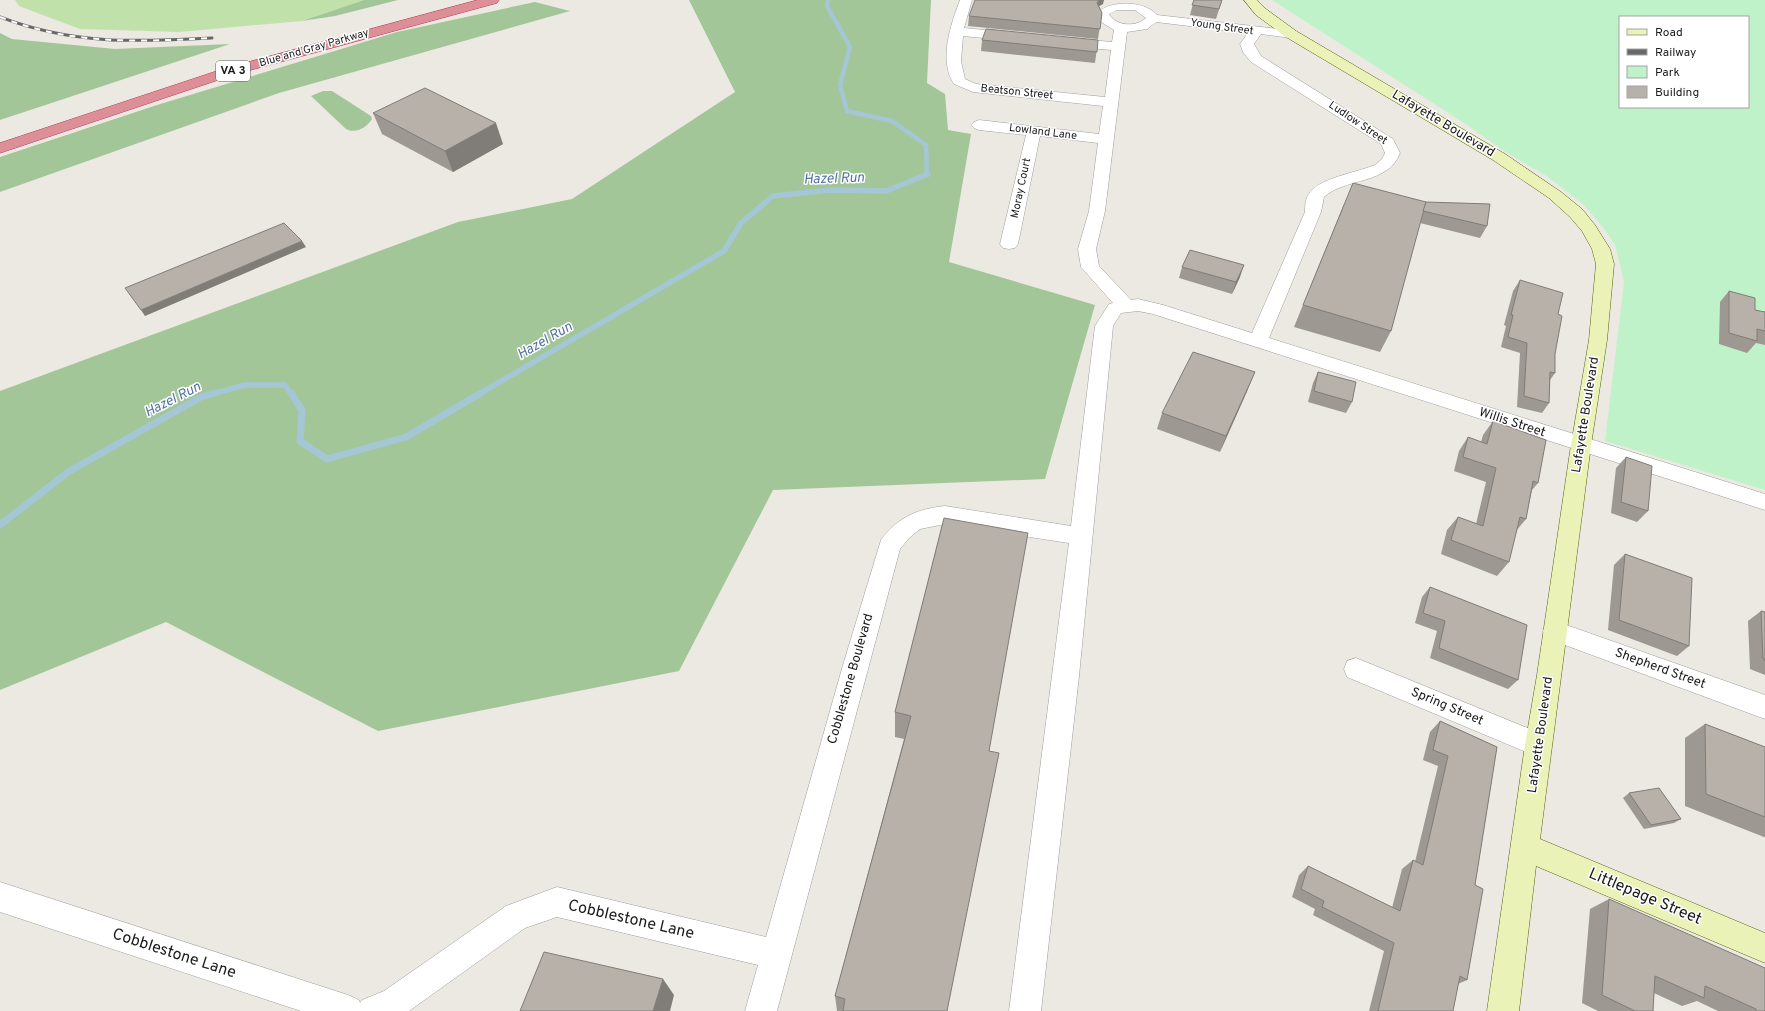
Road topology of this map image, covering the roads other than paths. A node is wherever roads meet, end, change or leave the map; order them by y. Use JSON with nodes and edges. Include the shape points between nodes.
{"nodes":[{"id":1,"x":441,"y":0,"type":"edge"},
{"id":2,"x":493,"y":0,"type":"edge"},
{"id":3,"x":966,"y":0,"type":"edge"},
{"id":4,"x":1250,"y":0,"type":"edge"},
{"id":5,"x":1127,"y":3,"type":"edge"},
{"id":6,"x":1152,"y":18,"type":"junction"},
{"id":7,"x":1121,"y":27,"type":"junction"},
{"id":8,"x":956,"y":31,"type":"junction"},
{"id":9,"x":1256,"y":32,"type":"junction"},
{"id":10,"x":1292,"y":34,"type":"junction"},
{"id":11,"x":1025,"y":38,"type":"edge"},
{"id":12,"x":1056,"y":41,"type":"edge"},
{"id":13,"x":1118,"y":47,"type":"junction"},
{"id":14,"x":1111,"y":102,"type":"junction"},
{"id":15,"x":979,"y":125,"type":"dead end"},
{"id":16,"x":1034,"y":131,"type":"junction"},
{"id":17,"x":0,"y":136,"type":"edge"},
{"id":18,"x":1106,"y":139,"type":"junction"},
{"id":19,"x":0,"y":148,"type":"edge"},
{"id":20,"x":1009,"y":244,"type":"dead end"},
{"id":21,"x":1125,"y":305,"type":"junction"},
{"id":22,"x":1258,"y":342,"type":"junction"},
{"id":23,"x":1581,"y":445,"type":"junction"},
{"id":24,"x":1765,"y":502,"type":"edge"},
{"id":25,"x":1081,"y":536,"type":"junction"},
{"id":26,"x":1556,"y":631,"type":"junction"},
{"id":27,"x":1356,"y":669,"type":"dead end"},
{"id":28,"x":1765,"y":707,"type":"edge"},
{"id":29,"x":1538,"y":745,"type":"junction"},
{"id":30,"x":1526,"y":846,"type":"junction"},
{"id":31,"x":0,"y":898,"type":"edge"},
{"id":32,"x":1765,"y":948,"type":"edge"},
{"id":33,"x":776,"y":954,"type":"junction"},
{"id":34,"x":348,"y":1011,"type":"edge"},
{"id":35,"x":373,"y":1011,"type":"edge"},
{"id":36,"x":761,"y":1011,"type":"edge"},
{"id":37,"x":1025,"y":1011,"type":"edge"},
{"id":38,"x":1503,"y":1011,"type":"edge"}],
"edges":[{"from":1,"to":17,"type":"highway","name":"Blue and Gray Parkway","number":"VA 3","via":[[323,34]]},
{"from":2,"to":19,"type":"highway","name":"Blue and Gray Parkway","number":"VA 3","via":[[231,71]]},
{"from":3,"to":8,"type":"street","name":"Beatson Street"},
{"from":4,"to":10,"type":"main road","name":"Lafayette Boulevard","via":[[1261,12]]},
{"from":5,"to":6,"type":"street","via":[[1149,13]]},
{"from":5,"to":7,"type":"street","via":[[1109,8],[1103,14],[1107,22]]},
{"from":6,"to":7,"type":"street","via":[[1148,25]]},
{"from":6,"to":9,"type":"street","name":"Young Street"},
{"from":7,"to":13,"type":"street"},
{"from":8,"to":11,"type":"street"},
{"from":8,"to":14,"type":"street","name":"Beatson Street","via":[[956,73],[959,81],[973,88]]},
{"from":9,"to":10,"type":"street","name":"Young Street"},
{"from":9,"to":22,"type":"street","name":"Ludlow Street","via":[[1247,44],[1256,59],[1388,142],[1394,154],[1391,160],[1380,168],[1364,176],[1328,186],[1313,200],[1313,212]]},
{"from":10,"to":23,"type":"main road","name":"Lafayette Boulevard","via":[[1499,157],[1561,199],[1589,229],[1601,249],[1605,277]]},
{"from":12,"to":13,"type":"street"},
{"from":13,"to":14,"type":"street"},
{"from":14,"to":18,"type":"street"},
{"from":15,"to":16,"type":"street","name":"Lowland Lane"},
{"from":16,"to":18,"type":"street","name":"Lowland Lane"},
{"from":16,"to":20,"type":"street","name":"Moray Court"},
{"from":18,"to":21,"type":"street","via":[[1097,211],[1087,249],[1090,267]]},
{"from":21,"to":22,"type":"street","name":"Willis Street","via":[[1156,309]]},
{"from":21,"to":25,"type":"street","via":[[1115,308],[1104,326]]},
{"from":22,"to":23,"type":"street","name":"Willis Street"},
{"from":23,"to":24,"type":"street","name":"Willis Street"},
{"from":23,"to":26,"type":"main road","name":"Lafayette Boulevard"},
{"from":25,"to":33,"type":"street","name":"Cobblestone Boulevard","via":[[945,515],[928,516],[913,521],[898,533],[889,546]]},
{"from":25,"to":37,"type":"street"},
{"from":26,"to":28,"type":"street","name":"Shepherd Street"},
{"from":26,"to":29,"type":"main road","name":"Lafayette Boulevard"},
{"from":27,"to":29,"type":"street","name":"Spring Street"},
{"from":29,"to":30,"type":"main road","name":"Lafayette Boulevard"},
{"from":30,"to":32,"type":"main road","name":"Littlepage Street"},
{"from":30,"to":38,"type":"main road","name":"Lafayette Boulevard"},
{"from":31,"to":34,"type":"street","name":"Cobblestone Lane"},
{"from":33,"to":35,"type":"street","name":"Cobblestone Lane","via":[[557,902],[516,916],[394,1003]]},
{"from":33,"to":36,"type":"street","name":"Cobblestone Boulevard"}]}
